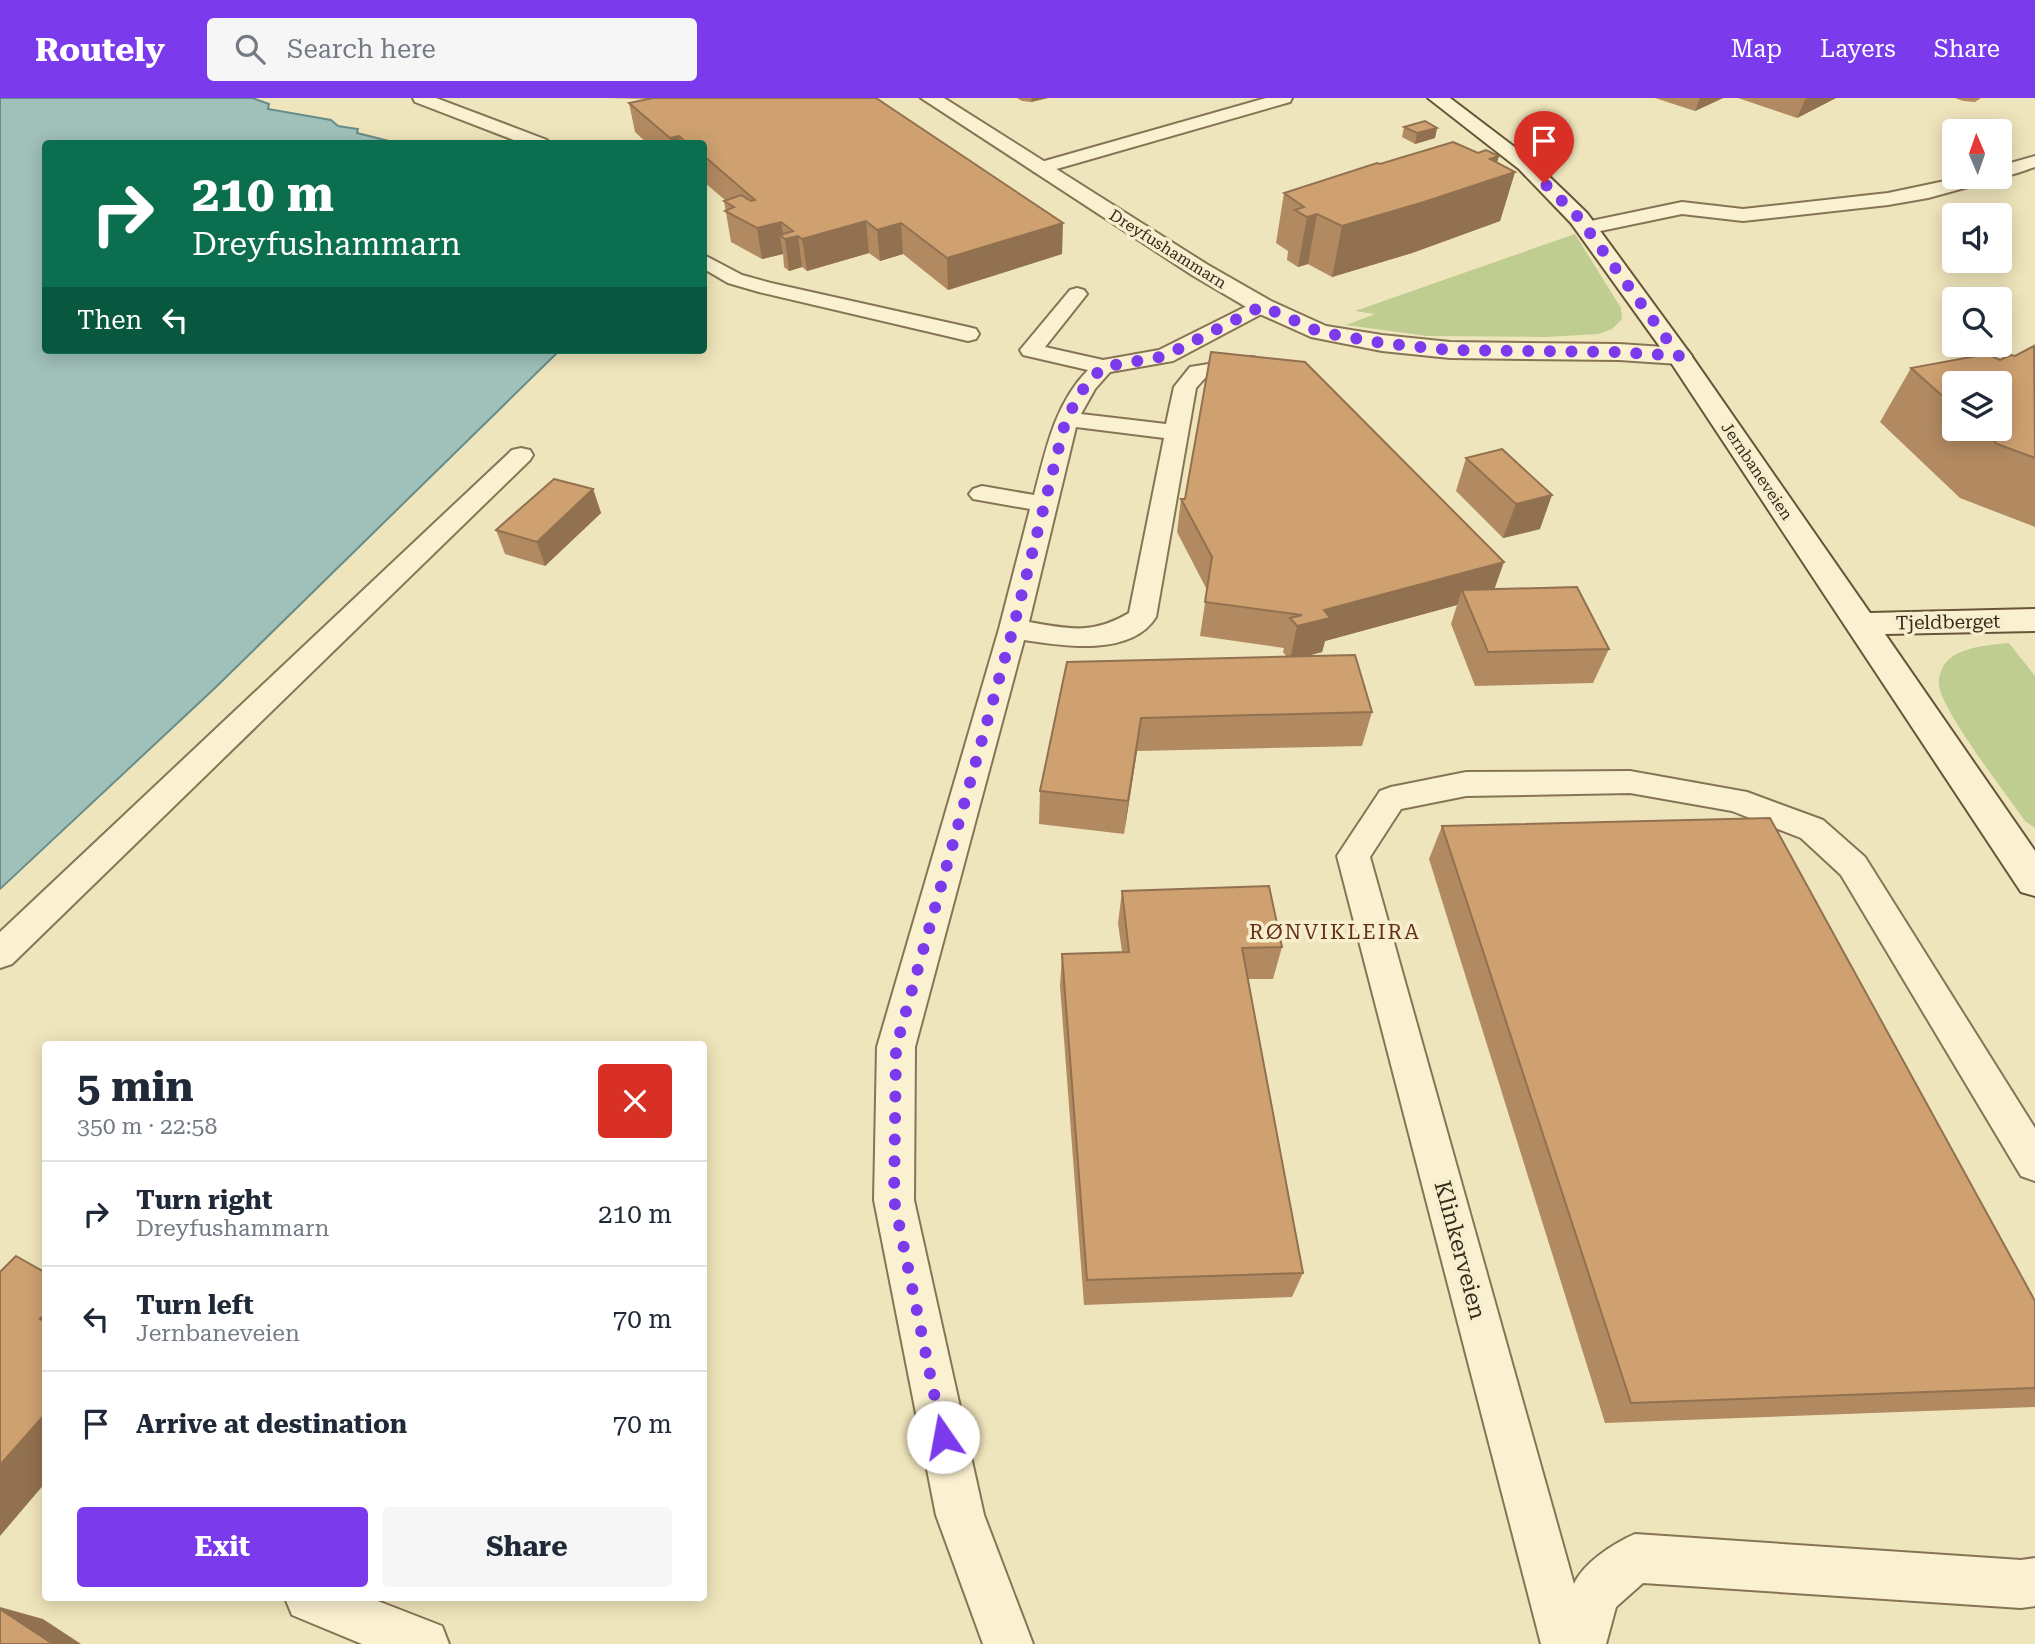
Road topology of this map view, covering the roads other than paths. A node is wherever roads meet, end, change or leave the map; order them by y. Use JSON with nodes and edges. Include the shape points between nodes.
{"nodes":[{"id":1,"x":427,"y":98,"type":"edge"},
{"id":2,"x":931,"y":98,"type":"edge"},
{"id":3,"x":1284,"y":98,"type":"edge"},
{"id":4,"x":1438,"y":98,"type":"edge"},
{"id":5,"x":531,"y":140,"type":"edge"},
{"id":6,"x":2035,"y":161,"type":"edge"},
{"id":7,"x":1040,"y":168,"type":"junction"},
{"id":8,"x":2012,"y":168,"type":"edge"},
{"id":9,"x":1942,"y":188,"type":"edge"},
{"id":10,"x":1586,"y":228,"type":"junction"},
{"id":11,"x":707,"y":263,"type":"edge"},
{"id":12,"x":1077,"y":294,"type":"dead end"},
{"id":13,"x":1262,"y":306,"type":"junction"},
{"id":14,"x":968,"y":334,"type":"dead end"},
{"id":15,"x":1679,"y":356,"type":"junction"},
{"id":16,"x":1273,"y":362,"type":"edge"},
{"id":17,"x":1103,"y":367,"type":"junction"},
{"id":18,"x":1066,"y":419,"type":"junction"},
{"id":19,"x":1177,"y":432,"type":"junction"},
{"id":20,"x":522,"y":455,"type":"dead end"},
{"id":21,"x":982,"y":494,"type":"dead end"},
{"id":22,"x":1044,"y":504,"type":"junction"},
{"id":23,"x":2035,"y":620,"type":"edge"},
{"id":24,"x":1861,"y":624,"type":"junction"},
{"id":25,"x":1013,"y":629,"type":"junction"},
{"id":26,"x":2035,"y":881,"type":"edge"},
{"id":27,"x":0,"y":954,"type":"edge"},
{"id":28,"x":2035,"y":1163,"type":"edge"},
{"id":29,"x":2035,"y":1583,"type":"edge"},
{"id":30,"x":316,"y":1601,"type":"edge"},
{"id":31,"x":424,"y":1644,"type":"edge"},
{"id":32,"x":1008,"y":1644,"type":"edge"},
{"id":33,"x":1566,"y":1644,"type":"edge"},
{"id":34,"x":1581,"y":1644,"type":"edge"}],
"edges":[{"from":1,"to":5,"type":"lane"},
{"from":2,"to":7,"type":"street","name":"Dreyfushammarn"},
{"from":3,"to":7,"type":"lane"},
{"from":4,"to":10,"type":"street","name":"Jernbaneveien","via":[[1526,165]]},
{"from":6,"to":8,"type":"lane"},
{"from":7,"to":13,"type":"street","name":"Dreyfushammarn"},
{"from":9,"to":10,"type":"lane","via":[[1743,215],[1682,208]]},
{"from":10,"to":15,"type":"street","name":"Jernbaneveien"},
{"from":11,"to":14,"type":"lane","via":[[735,279],[766,288]]},
{"from":12,"to":17,"type":"lane","via":[[1031,350]]},
{"from":13,"to":15,"type":"street","name":"Dreyfushammarn","via":[[1320,332],[1382,343],[1450,350]]},
{"from":13,"to":17,"type":"lane","via":[[1165,356]]},
{"from":15,"to":24,"type":"street","name":"Jernbaneveien"},
{"from":16,"to":19,"type":"lane","via":[[1198,372],[1185,387]]},
{"from":17,"to":18,"type":"lane","via":[[1085,386]]},
{"from":18,"to":19,"type":"lane"},
{"from":18,"to":22,"type":"lane"},
{"from":19,"to":25,"type":"lane","via":[[1142,617],[1114,634],[1070,638]]},
{"from":20,"to":27,"type":"lane"},
{"from":21,"to":22,"type":"lane"},
{"from":22,"to":25,"type":"lane"},
{"from":23,"to":24,"type":"street","name":"Tjeldberget"},
{"from":24,"to":26,"type":"street","name":"Jernbaneveien"},
{"from":25,"to":32,"type":"lane","via":[[896,1047],[894,1200],[960,1516]]},
{"from":28,"to":33,"type":"lane","name":"Klinkerveien","via":[[1853,866],[1812,829],[1736,800],[1630,782],[1466,784],[1391,799],[1353,856]]},
{"from":29,"to":34,"type":"lane","via":[[1635,1558],[1595,1593]]},
{"from":30,"to":31,"type":"lane"}]}
